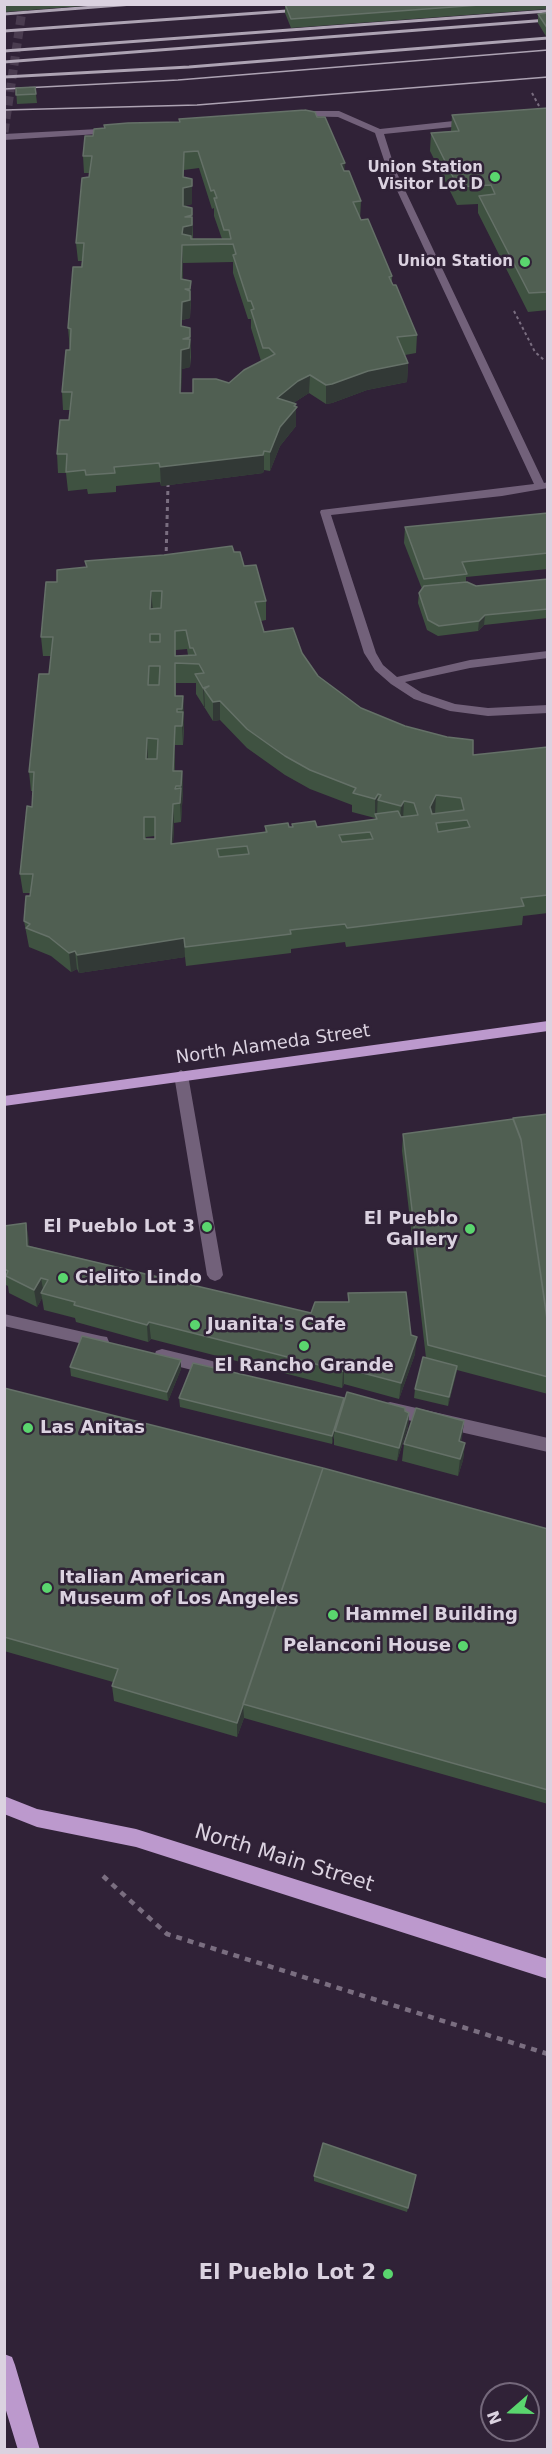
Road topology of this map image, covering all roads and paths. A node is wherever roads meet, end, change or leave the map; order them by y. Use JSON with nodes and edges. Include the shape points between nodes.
{"nodes":[{"id":1,"x":532,"y":93,"type":"dead end"},
{"id":2,"x":538,"y":106,"type":"edge"},
{"id":3,"x":285,"y":115,"type":"edge"},
{"id":4,"x":487,"y":121,"type":"edge"},
{"id":5,"x":121,"y":129,"type":"edge"},
{"id":6,"x":380,"y":132,"type":"junction"},
{"id":7,"x":4,"y":137,"type":"edge"},
{"id":8,"x":514,"y":310,"type":"dead end"},
{"id":9,"x":544,"y":360,"type":"dead end"},
{"id":10,"x":168,"y":486,"type":"edge"},
{"id":11,"x":544,"y":486,"type":"edge"},
{"id":12,"x":166,"y":563,"type":"edge"},
{"id":13,"x":548,"y":654,"type":"edge"},
{"id":14,"x":395,"y":681,"type":"junction"},
{"id":15,"x":548,"y":709,"type":"edge"},
{"id":16,"x":548,"y":1026,"type":"edge"},
{"id":17,"x":182,"y":1075,"type":"junction"},
{"id":18,"x":4,"y":1101,"type":"edge"},
{"id":19,"x":215,"y":1275,"type":"dead end"},
{"id":20,"x":4,"y":1320,"type":"edge"},
{"id":21,"x":120,"y":1346,"type":"edge"},
{"id":22,"x":143,"y":1352,"type":"edge"},
{"id":23,"x":224,"y":1371,"type":"edge"},
{"id":24,"x":374,"y":1405,"type":"edge"},
{"id":25,"x":548,"y":1445,"type":"edge"},
{"id":26,"x":4,"y":1806,"type":"edge"},
{"id":27,"x":98,"y":1872,"type":"dead end"},
{"id":28,"x":548,"y":1969,"type":"edge"},
{"id":29,"x":548,"y":2054,"type":"edge"},
{"id":30,"x":4,"y":2365,"type":"edge"},
{"id":31,"x":29,"y":2450,"type":"edge"}],
"edges":[{"from":1,"to":2,"type":"path"},
{"from":3,"to":6,"type":"street","via":[[339,114]]},
{"from":4,"to":6,"type":"street"},
{"from":5,"to":7,"type":"street"},
{"from":6,"to":11,"type":"street","via":[[392,169]]},
{"from":8,"to":9,"type":"path","via":[[535,352]]},
{"from":10,"to":12,"type":"path"},
{"from":11,"to":14,"type":"street","via":[[325,512],[370,653]]},
{"from":13,"to":14,"type":"street","via":[[470,664]]},
{"from":14,"to":15,"type":"street","via":[[418,696],[454,708],[488,712]]},
{"from":16,"to":17,"type":"main road","name":"North Alameda Street"},
{"from":17,"to":18,"type":"main road","name":"North Alameda Street"},
{"from":17,"to":19,"type":"street"},
{"from":20,"to":21,"type":"street"},
{"from":22,"to":23,"type":"street"},
{"from":24,"to":25,"type":"street"},
{"from":26,"to":28,"type":"main road","name":"North Main Street","via":[[37,1818],[136,1838]]},
{"from":27,"to":29,"type":"path","via":[[167,1934]]},
{"from":30,"to":31,"type":"main road"}]}
